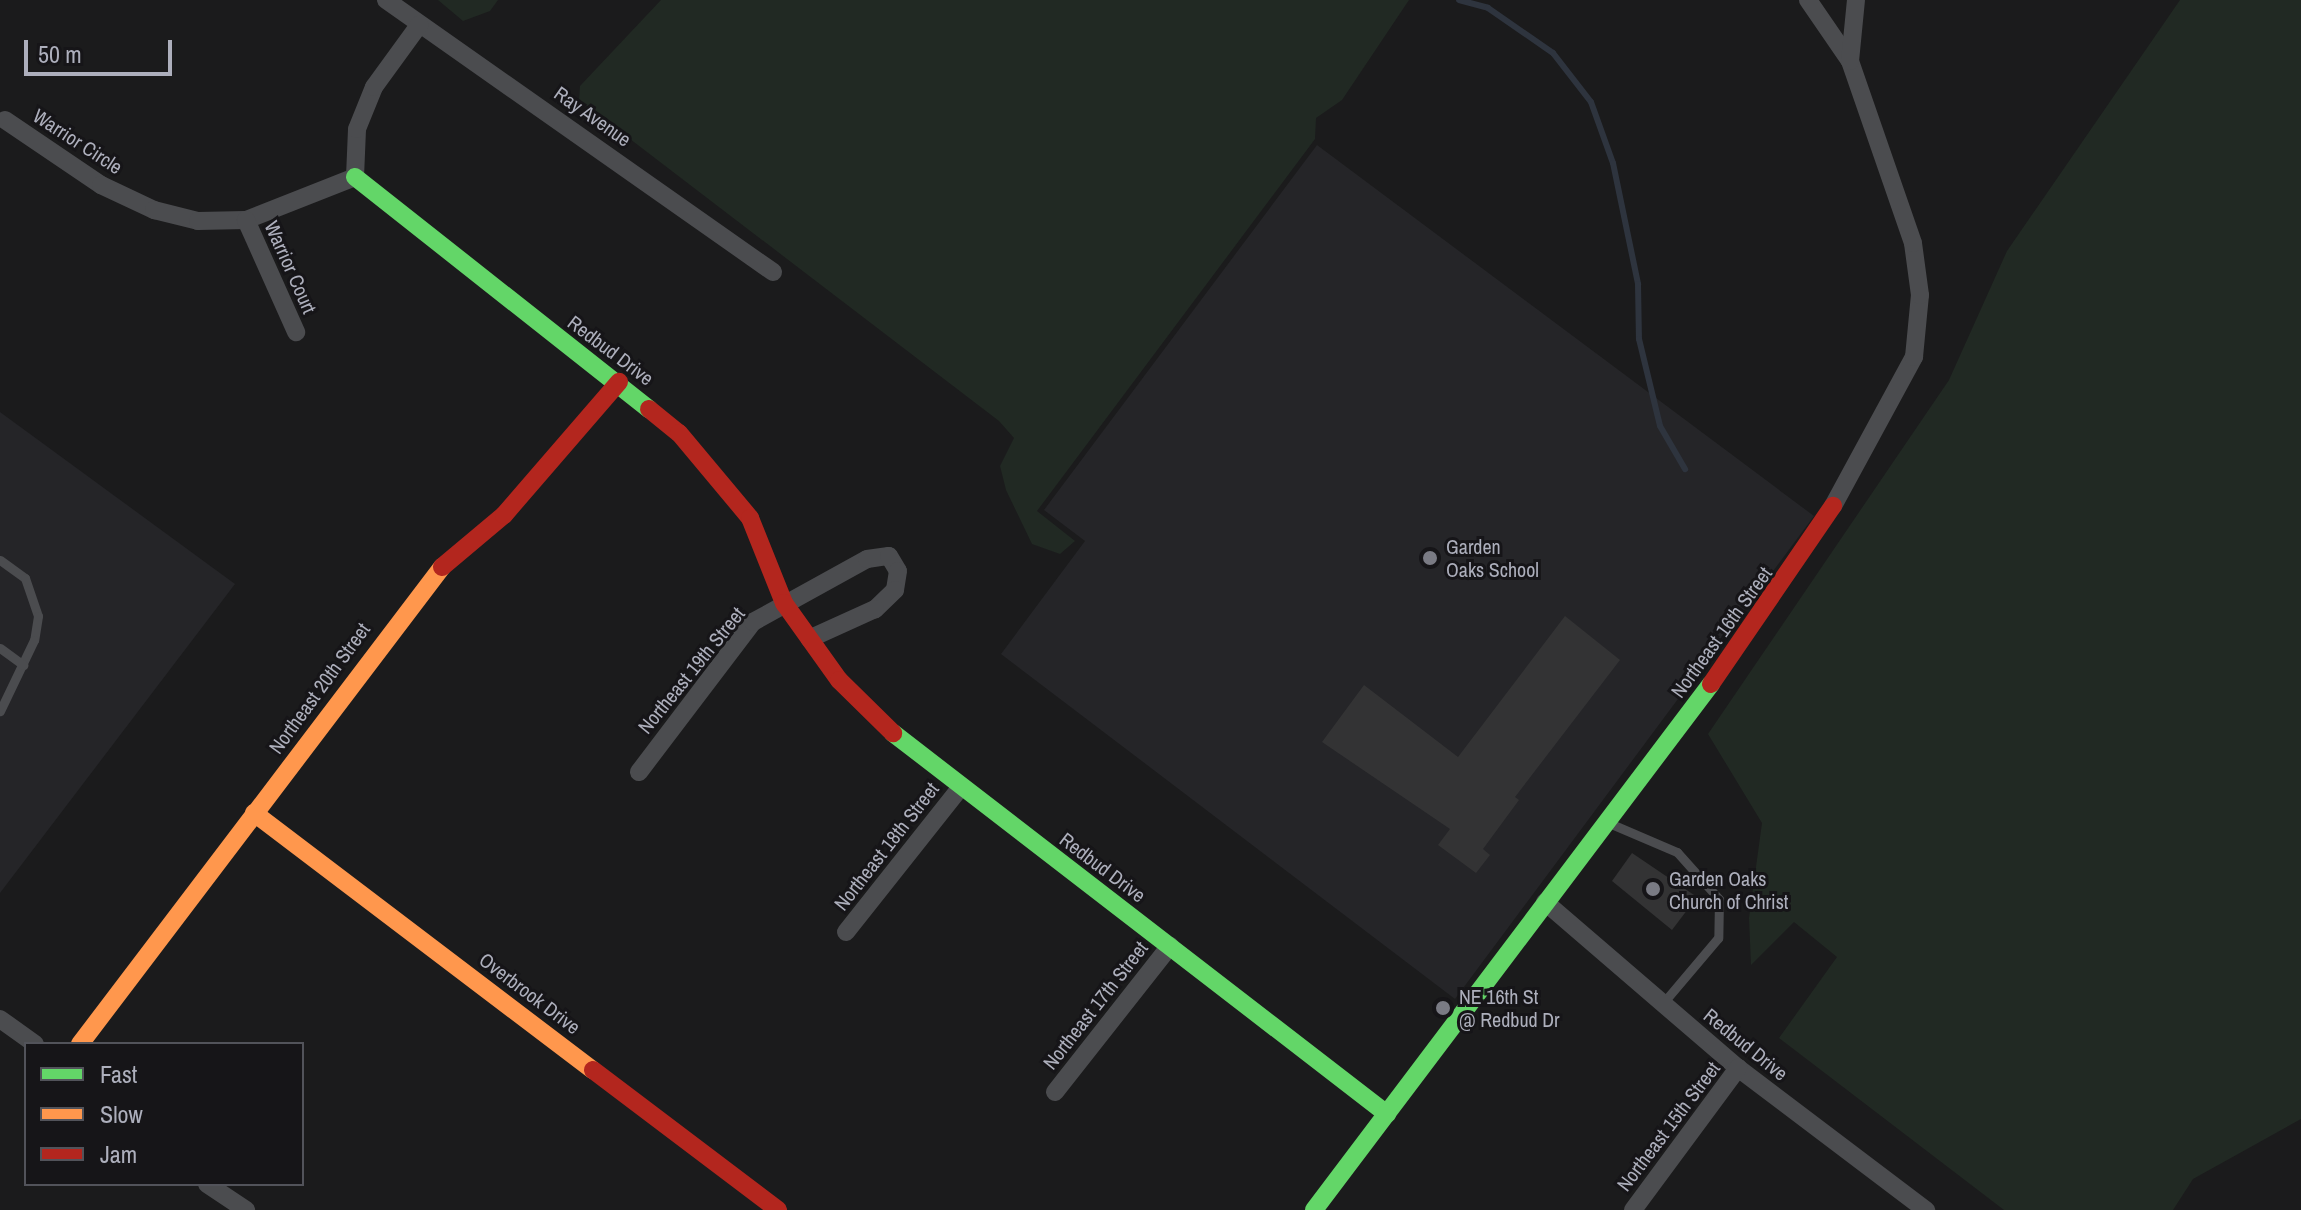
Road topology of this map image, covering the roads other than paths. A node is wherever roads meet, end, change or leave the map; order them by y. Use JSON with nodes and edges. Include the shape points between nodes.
{"nodes":[{"id":1,"x":386,"y":0,"type":"edge"},
{"id":2,"x":1808,"y":0,"type":"edge"},
{"id":3,"x":1856,"y":0,"type":"edge"},
{"id":4,"x":419,"y":25,"type":"junction"},
{"id":5,"x":1850,"y":61,"type":"junction"},
{"id":6,"x":5,"y":120,"type":"dead end"},
{"id":7,"x":355,"y":177,"type":"junction"},
{"id":8,"x":246,"y":220,"type":"junction"},
{"id":9,"x":773,"y":272,"type":"dead end"},
{"id":10,"x":296,"y":332,"type":"dead end"},
{"id":11,"x":619,"y":382,"type":"junction"},
{"id":12,"x":0,"y":560,"type":"edge"},
{"id":13,"x":784,"y":603,"type":"junction"},
{"id":14,"x":809,"y":639,"type":"junction"},
{"id":15,"x":0,"y":648,"type":"edge"},
{"id":16,"x":23,"y":665,"type":"junction"},
{"id":17,"x":1,"y":708,"type":"edge"},
{"id":18,"x":639,"y":772,"type":"dead end"},
{"id":19,"x":961,"y":787,"type":"junction"},
{"id":20,"x":254,"y":813,"type":"junction"},
{"id":21,"x":1606,"y":822,"type":"junction"},
{"id":22,"x":1545,"y":902,"type":"junction"},
{"id":23,"x":846,"y":932,"type":"dead end"},
{"id":24,"x":1170,"y":946,"type":"junction"},
{"id":25,"x":1663,"y":1004,"type":"junction"},
{"id":26,"x":0,"y":1019,"type":"edge"},
{"id":27,"x":32,"y":1042,"type":"edge"},
{"id":28,"x":82,"y":1042,"type":"edge"},
{"id":29,"x":1738,"y":1068,"type":"junction"},
{"id":30,"x":1055,"y":1092,"type":"dead end"},
{"id":31,"x":1387,"y":1114,"type":"junction"},
{"id":32,"x":210,"y":1186,"type":"edge"},
{"id":33,"x":246,"y":1210,"type":"edge"},
{"id":34,"x":778,"y":1210,"type":"edge"},
{"id":35,"x":1314,"y":1210,"type":"edge"},
{"id":36,"x":1633,"y":1210,"type":"edge"},
{"id":37,"x":1926,"y":1210,"type":"edge"}],
"edges":[{"from":1,"to":4,"type":"street","name":"Ray Avenue"},
{"from":2,"to":5,"type":"street"},
{"from":3,"to":5,"type":"street","name":"Northeast 16th Street"},
{"from":4,"to":7,"type":"street","via":[[374,87],[357,129]]},
{"from":4,"to":9,"type":"street","name":"Ray Avenue"},
{"from":5,"to":21,"type":"street","name":"Northeast 16th Street","via":[[1913,243],[1920,295],[1914,357],[1833,506],[1769,607]]},
{"from":6,"to":8,"type":"street","name":"Warrior Circle","via":[[101,185],[154,210],[198,221]]},
{"from":7,"to":8,"type":"street","name":"Warrior Circle"},
{"from":7,"to":11,"type":"street","name":"Redbud Drive","via":[[469,272]]},
{"from":8,"to":10,"type":"street","name":"Warrior Court"},
{"from":11,"to":13,"type":"street","name":"Redbud Drive","via":[[718,473],[771,556]]},
{"from":11,"to":20,"type":"street","name":"Northeast 20th Street","via":[[504,515],[461,546],[409,603]]},
{"from":12,"to":16,"type":"lane","via":[[25,578],[37,605]]},
{"from":13,"to":14,"type":"street","name":"Redbud Drive"},
{"from":13,"to":14,"type":"street","via":[[867,559],[889,556],[898,571],[895,590],[875,609]]},
{"from":13,"to":18,"type":"street","name":"Northeast 19th Street","via":[[753,622]]},
{"from":14,"to":19,"type":"street","name":"Redbud Drive","via":[[839,680],[888,729]]},
{"from":15,"to":16,"type":"lane"},
{"from":16,"to":17,"type":"lane"},
{"from":19,"to":23,"type":"street","name":"Northeast 18th Street"},
{"from":19,"to":24,"type":"street","name":"Redbud Drive"},
{"from":20,"to":28,"type":"street","name":"Northeast 20th Street"},
{"from":20,"to":34,"type":"street","name":"Overbrook Drive"},
{"from":21,"to":22,"type":"street","name":"Northeast 16th Street"},
{"from":21,"to":25,"type":"lane","via":[[1677,852],[1719,899],[1718,938]]},
{"from":22,"to":25,"type":"street","name":"Redbud Drive"},
{"from":22,"to":31,"type":"street","name":"Northeast 16th Street"},
{"from":24,"to":30,"type":"street","name":"Northeast 17th Street"},
{"from":24,"to":31,"type":"street","name":"Redbud Drive"},
{"from":25,"to":29,"type":"street","name":"Redbud Drive"},
{"from":26,"to":27,"type":"street"},
{"from":29,"to":36,"type":"street","name":"Northeast 15th Street"},
{"from":29,"to":37,"type":"street","name":"Redbud Drive"},
{"from":31,"to":35,"type":"street","name":"Northeast 16th Street"},
{"from":32,"to":33,"type":"street"}]}
